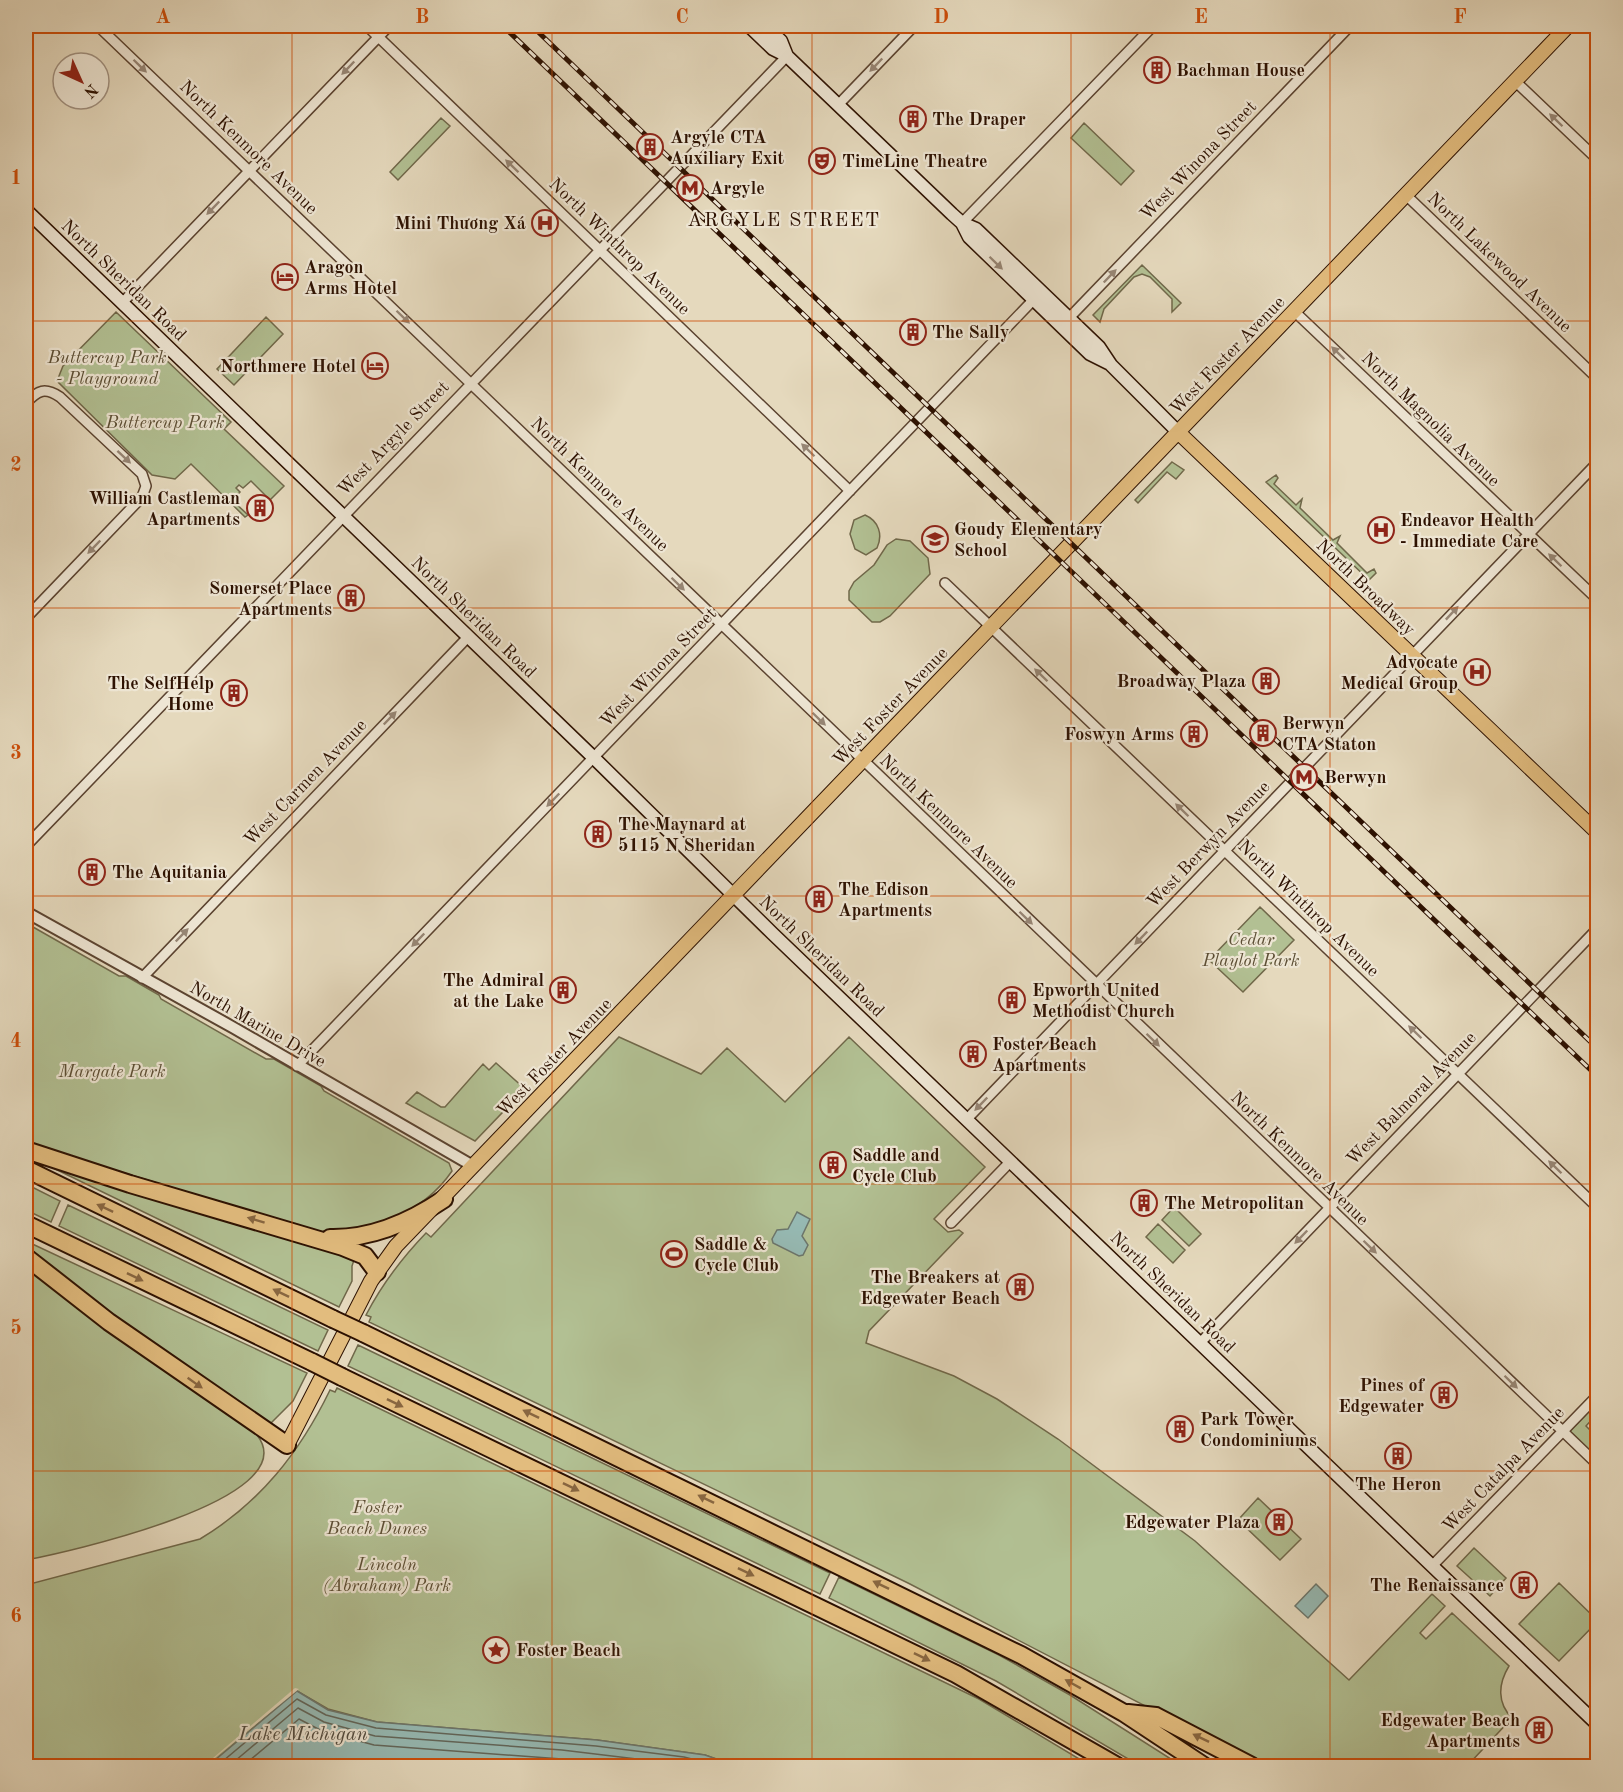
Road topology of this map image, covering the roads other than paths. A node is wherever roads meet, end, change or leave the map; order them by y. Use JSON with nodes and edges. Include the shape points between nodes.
{"nodes":[{"id":1,"x":98,"y":26,"type":"edge"},
{"id":2,"x":367,"y":26,"type":"edge"},
{"id":3,"x":389,"y":26,"type":"edge"},
{"id":4,"x":749,"y":26,"type":"edge"},
{"id":5,"x":765,"y":26,"type":"edge"},
{"id":6,"x":914,"y":26,"type":"edge"},
{"id":7,"x":1153,"y":26,"type":"edge"},
{"id":8,"x":1350,"y":26,"type":"edge"},
{"id":9,"x":1568,"y":26,"type":"edge"},
{"id":10,"x":378,"y":37,"type":"junction"},
{"id":11,"x":787,"y":56,"type":"junction"},
{"id":12,"x":1515,"y":81,"type":"junction"},
{"id":13,"x":838,"y":105,"type":"junction"},
{"id":14,"x":1598,"y":160,"type":"edge"},
{"id":15,"x":250,"y":171,"type":"junction"},
{"id":16,"x":1406,"y":195,"type":"junction"},
{"id":17,"x":26,"y":210,"type":"edge"},
{"id":18,"x":962,"y":224,"type":"junction"},
{"id":19,"x":599,"y":250,"type":"junction"},
{"id":20,"x":1037,"y":296,"type":"junction"},
{"id":21,"x":122,"y":303,"type":"junction"},
{"id":22,"x":1294,"y":311,"type":"junction"},
{"id":23,"x":1070,"y":318,"type":"junction"},
{"id":24,"x":1111,"y":365,"type":"junction"},
{"id":25,"x":1598,"y":379,"type":"edge"},
{"id":26,"x":471,"y":382,"type":"junction"},
{"id":27,"x":26,"y":403,"type":"edge"},
{"id":28,"x":1178,"y":432,"type":"junction"},
{"id":29,"x":1598,"y":462,"type":"edge"},
{"id":30,"x":850,"y":491,"type":"junction"},
{"id":31,"x":342,"y":516,"type":"junction"},
{"id":32,"x":1528,"y":534,"type":"junction"},
{"id":33,"x":945,"y":584,"type":"dead end"},
{"id":34,"x":1598,"y":600,"type":"edge"},
{"id":35,"x":26,"y":618,"type":"edge"},
{"id":36,"x":721,"y":625,"type":"junction"},
{"id":37,"x":991,"y":627,"type":"junction"},
{"id":38,"x":468,"y":637,"type":"junction"},
{"id":39,"x":1411,"y":656,"type":"junction"},
{"id":40,"x":594,"y":758,"type":"junction"},
{"id":41,"x":863,"y":761,"type":"junction"},
{"id":42,"x":1598,"y":833,"type":"edge"},
{"id":43,"x":26,"y":846,"type":"edge"},
{"id":44,"x":1225,"y":850,"type":"junction"},
{"id":45,"x":734,"y":896,"type":"junction"},
{"id":46,"x":26,"y":912,"type":"edge"},
{"id":47,"x":1598,"y":928,"type":"edge"},
{"id":48,"x":142,"y":978,"type":"junction"},
{"id":49,"x":1096,"y":985,"type":"junction"},
{"id":50,"x":297,"y":1066,"type":"junction"},
{"id":51,"x":1457,"y":1074,"type":"junction"},
{"id":52,"x":967,"y":1119,"type":"junction"},
{"id":53,"x":26,"y":1150,"type":"edge"},
{"id":54,"x":1011,"y":1161,"type":"junction"},
{"id":55,"x":473,"y":1166,"type":"junction"},
{"id":56,"x":26,"y":1169,"type":"edge"},
{"id":57,"x":444,"y":1199,"type":"junction"},
{"id":58,"x":1329,"y":1208,"type":"junction"},
{"id":59,"x":1598,"y":1208,"type":"edge"},
{"id":60,"x":951,"y":1223,"type":"dead end"},
{"id":61,"x":26,"y":1224,"type":"edge"},
{"id":62,"x":312,"y":1236,"type":"junction"},
{"id":63,"x":26,"y":1257,"type":"edge"},
{"id":64,"x":376,"y":1272,"type":"junction"},
{"id":65,"x":1200,"y":1343,"type":"junction"},
{"id":66,"x":1598,"y":1395,"type":"edge"},
{"id":67,"x":1563,"y":1431,"type":"junction"},
{"id":68,"x":286,"y":1445,"type":"joint"},
{"id":69,"x":1598,"y":1465,"type":"edge"},
{"id":70,"x":1432,"y":1566,"type":"junction"},
{"id":71,"x":1124,"y":1713,"type":"junction"},
{"id":72,"x":1598,"y":1725,"type":"edge"},
{"id":73,"x":1117,"y":1767,"type":"edge"},
{"id":74,"x":1204,"y":1767,"type":"edge"},
{"id":75,"x":1252,"y":1767,"type":"edge"}],
"edges":[{"from":1,"to":15,"type":"street","name":"North Kenmore Avenue","one_way":true},
{"from":2,"to":10,"type":"street","name":"North Winthrop Avenue"},
{"from":3,"to":10,"type":"street"},
{"from":4,"to":11,"type":"main road","name":"North Broadway","via":[[773,49]]},
{"from":5,"to":11,"type":"main road","name":"North Broadway","via":[[781,41]]},
{"from":6,"to":13,"type":"street","one_way":true},
{"from":7,"to":18,"type":"street"},
{"from":23,"to":8,"type":"street","name":"West Winona Street","one_way":true},
{"from":9,"to":12,"type":"main road","name":"West Foster Avenue"},
{"from":10,"to":15,"type":"street","one_way":true},
{"from":19,"to":10,"type":"street","name":"North Winthrop Avenue","one_way":true},
{"from":11,"to":13,"type":"main road","name":"North Broadway"},
{"from":11,"to":19,"type":"street","name":"West Argyle Street"},
{"from":14,"to":12,"type":"street","one_way":true},
{"from":12,"to":16,"type":"main road","name":"West Foster Avenue"},
{"from":13,"to":18,"type":"main road","name":"North Broadway"},
{"from":15,"to":21,"type":"street","one_way":true},
{"from":15,"to":26,"type":"street","name":"North Kenmore Avenue","one_way":true},
{"from":16,"to":22,"type":"main road","name":"West Foster Avenue"},
{"from":16,"to":25,"type":"street","name":"North Lakewood Avenue"},
{"from":17,"to":21,"type":"main road","name":"North Sheridan Road"},
{"from":18,"to":20,"type":"main road","name":"North Broadway","via":[[976,229]]},
{"from":19,"to":26,"type":"street","name":"West Argyle Street"},
{"from":30,"to":19,"type":"street","name":"North Winthrop Avenue","one_way":true},
{"from":20,"to":23,"type":"main road","name":"North Broadway"},
{"from":20,"to":24,"type":"main road","name":"North Broadway","via":[[1090,354]]},
{"from":20,"to":30,"type":"street","name":"West Winona Street"},
{"from":21,"to":31,"type":"main road","name":"North Sheridan Road"},
{"from":22,"to":28,"type":"main road","name":"West Foster Avenue"},
{"from":32,"to":22,"type":"street","name":"North Magnolia Avenue","one_way":true},
{"from":23,"to":24,"type":"main road","name":"North Broadway"},
{"from":24,"to":28,"type":"main road","name":"North Broadway"},
{"from":26,"to":31,"type":"street","name":"West Argyle Street"},
{"from":26,"to":36,"type":"street","name":"North Kenmore Avenue","one_way":true},
{"from":27,"to":35,"type":"street","one_way":true,"via":[[40,391],[49,390],[60,397],[142,474],[146,486],[142,498]]},
{"from":28,"to":37,"type":"main road","name":"West Foster Avenue"},
{"from":28,"to":39,"type":"main road","name":"North Broadway"},
{"from":29,"to":32,"type":"street","name":"West Berwyn Avenue"},
{"from":30,"to":36,"type":"street","name":"West Winona Street"},
{"from":31,"to":38,"type":"main road","name":"North Sheridan Road"},
{"from":31,"to":43,"type":"street","name":"West Argyle Street"},
{"from":34,"to":32,"type":"street","name":"North Magnolia Avenue","one_way":true},
{"from":39,"to":32,"type":"street","name":"West Berwyn Avenue","one_way":true},
{"from":33,"to":37,"type":"street","name":"North Winthrop Avenue"},
{"from":36,"to":40,"type":"street","name":"West Winona Street"},
{"from":36,"to":41,"type":"street","name":"North Kenmore Avenue","one_way":true},
{"from":37,"to":41,"type":"main road","name":"West Foster Avenue"},
{"from":44,"to":37,"type":"street","name":"North Winthrop Avenue","one_way":true},
{"from":38,"to":40,"type":"main road","name":"North Sheridan Road"},
{"from":48,"to":38,"type":"street","name":"West Carmen Avenue","one_way":true},
{"from":39,"to":42,"type":"main road","name":"North Broadway"},
{"from":39,"to":44,"type":"street","name":"West Berwyn Avenue"},
{"from":40,"to":45,"type":"main road","name":"North Sheridan Road"},
{"from":40,"to":50,"type":"street","name":"West Winona Street","one_way":true},
{"from":41,"to":45,"type":"main road","name":"West Foster Avenue"},
{"from":41,"to":49,"type":"street","name":"North Kenmore Avenue","one_way":true},
{"from":44,"to":49,"type":"street","name":"West Berwyn Avenue","one_way":true},
{"from":51,"to":44,"type":"street","name":"North Winthrop Avenue","one_way":true},
{"from":45,"to":52,"type":"main road","name":"North Sheridan Road"},
{"from":45,"to":55,"type":"main road","name":"West Foster Avenue"},
{"from":46,"to":48,"type":"street","name":"North Marine Drive"},
{"from":47,"to":51,"type":"street","name":"West Balmoral Avenue"},
{"from":48,"to":50,"type":"street","name":"North Marine Drive"},
{"from":49,"to":52,"type":"street","name":"West Berwyn Avenue","one_way":true},
{"from":49,"to":58,"type":"street","name":"North Kenmore Avenue","one_way":true},
{"from":50,"to":55,"type":"street","name":"North Marine Drive"},
{"from":51,"to":58,"type":"street","name":"West Balmoral Avenue"},
{"from":59,"to":51,"type":"street","name":"North Winthrop Avenue","one_way":true},
{"from":52,"to":54,"type":"main road","name":"North Sheridan Road"},
{"from":62,"to":53,"type":"highway","one_way":true},
{"from":54,"to":60,"type":"street"},
{"from":54,"to":65,"type":"main road","name":"North Sheridan Road"},
{"from":55,"to":57,"type":"main road","name":"West Foster Avenue"},
{"from":71,"to":56,"type":"highway","one_way":true,"bridge":true,"via":[[919,1603]]},
{"from":57,"to":62,"type":"highway","via":[[414,1218],[382,1230],[344,1238]]},
{"from":57,"to":64,"type":"main road","name":"West Foster Avenue","via":[[404,1237]]},
{"from":58,"to":65,"type":"street","name":"West Balmoral Avenue","one_way":true},
{"from":58,"to":67,"type":"street","name":"North Kenmore Avenue","one_way":true},
{"from":61,"to":73,"type":"highway","one_way":true,"bridge":true,"via":[[956,1674]]},
{"from":62,"to":64,"type":"highway","via":[[361,1253]]},
{"from":63,"to":68,"type":"highway","one_way":true,"via":[[109,1322]]},
{"from":64,"to":68,"type":"main road","name":"West Foster Avenue"},
{"from":65,"to":70,"type":"main road","name":"North Sheridan Road"},
{"from":66,"to":67,"type":"street","name":"West Catalpa Avenue"},
{"from":67,"to":69,"type":"street","name":"North Kenmore Avenue"},
{"from":67,"to":70,"type":"street","name":"West Catalpa Avenue"},
{"from":70,"to":72,"type":"main road","name":"North Sheridan Road"},
{"from":71,"to":74,"type":"highway"},
{"from":75,"to":71,"type":"highway","one_way":true,"via":[[1156,1716]]}]}
